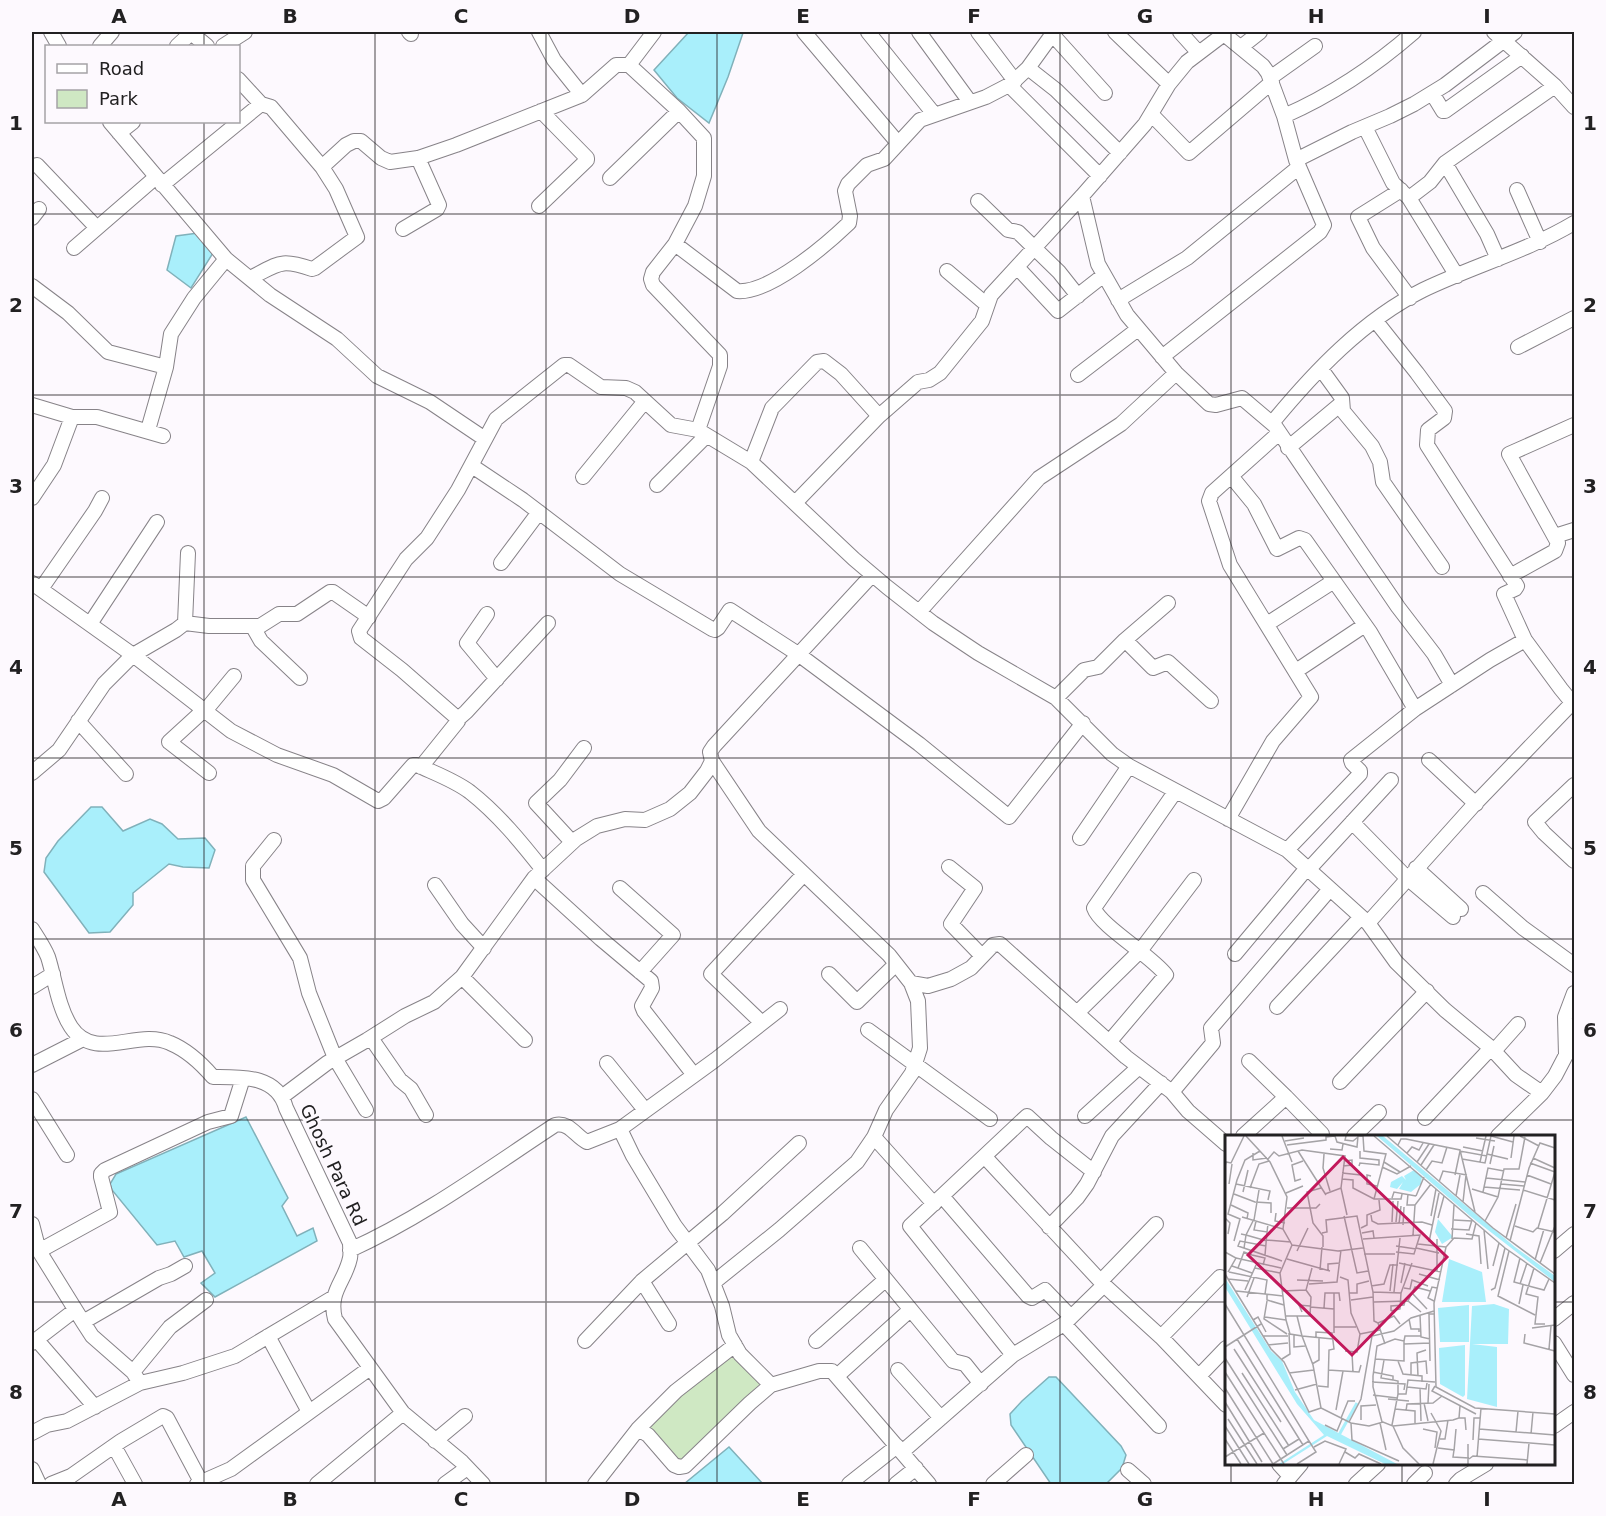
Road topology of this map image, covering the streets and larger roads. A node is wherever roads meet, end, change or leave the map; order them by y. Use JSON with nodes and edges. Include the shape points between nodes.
{"nodes":[{"id":1,"x":112,"y":32,"type":"edge"},
{"id":2,"x":191,"y":32,"type":"edge"},
{"id":3,"x":245,"y":32,"type":"edge"},
{"id":4,"x":539,"y":32,"type":"edge"},
{"id":5,"x":654,"y":32,"type":"edge"},
{"id":6,"x":804,"y":32,"type":"edge"},
{"id":7,"x":868,"y":32,"type":"edge"},
{"id":8,"x":919,"y":32,"type":"edge"},
{"id":9,"x":978,"y":32,"type":"edge"},
{"id":10,"x":1115,"y":32,"type":"edge"},
{"id":11,"x":1180,"y":32,"type":"edge"},
{"id":12,"x":1260,"y":32,"type":"edge"},
{"id":13,"x":1414,"y":32,"type":"edge"},
{"id":14,"x":1053,"y":33,"type":"edge"},
{"id":15,"x":1504,"y":34,"type":"edge"},
{"id":16,"x":101,"y":45,"type":"edge"},
{"id":17,"x":178,"y":45,"type":"edge"},
{"id":18,"x":206,"y":45,"type":"edge"},
{"id":19,"x":225,"y":45,"type":"edge"},
{"id":20,"x":1315,"y":46,"type":"dead end"},
{"id":21,"x":1241,"y":47,"type":"junction"},
{"id":22,"x":1198,"y":52,"type":"junction"},
{"id":23,"x":1522,"y":56,"type":"junction"},
{"id":24,"x":629,"y":65,"type":"junction"},
{"id":25,"x":1028,"y":68,"type":"junction"},
{"id":26,"x":1271,"y":80,"type":"junction"},
{"id":27,"x":240,"y":81,"type":"edge"},
{"id":28,"x":1012,"y":83,"type":"junction"},
{"id":29,"x":1168,"y":84,"type":"junction"},
{"id":30,"x":1555,"y":86,"type":"junction"},
{"id":31,"x":1106,"y":93,"type":"dead end"},
{"id":32,"x":1432,"y":93,"type":"junction"},
{"id":33,"x":582,"y":95,"type":"junction"},
{"id":34,"x":970,"y":102,"type":"junction"},
{"id":35,"x":261,"y":104,"type":"junction"},
{"id":36,"x":1575,"y":107,"type":"edge"},
{"id":37,"x":542,"y":111,"type":"junction"},
{"id":38,"x":679,"y":111,"type":"junction"},
{"id":39,"x":934,"y":114,"type":"junction"},
{"id":40,"x":1152,"y":115,"type":"junction"},
{"id":41,"x":1284,"y":116,"type":"junction"},
{"id":42,"x":240,"y":120,"type":"edge"},
{"id":43,"x":111,"y":123,"type":"edge"},
{"id":44,"x":132,"y":123,"type":"edge"},
{"id":45,"x":236,"y":123,"type":"edge"},
{"id":46,"x":1365,"y":127,"type":"junction"},
{"id":47,"x":119,"y":133,"type":"junction"},
{"id":48,"x":898,"y":143,"type":"junction"},
{"id":49,"x":1120,"y":153,"type":"junction"},
{"id":50,"x":418,"y":158,"type":"junction"},
{"id":51,"x":1297,"y":163,"type":"junction"},
{"id":52,"x":1445,"y":163,"type":"junction"},
{"id":53,"x":37,"y":165,"type":"dead end"},
{"id":54,"x":322,"y":167,"type":"junction"},
{"id":55,"x":1100,"y":176,"type":"junction"},
{"id":56,"x":610,"y":178,"type":"dead end"},
{"id":57,"x":159,"y":181,"type":"junction"},
{"id":58,"x":1517,"y":190,"type":"dead end"},
{"id":59,"x":1405,"y":194,"type":"junction"},
{"id":60,"x":1083,"y":196,"type":"junction"},
{"id":61,"x":978,"y":201,"type":"dead end"},
{"id":62,"x":539,"y":206,"type":"dead end"},
{"id":63,"x":1575,"y":224,"type":"edge"},
{"id":64,"x":97,"y":228,"type":"junction"},
{"id":65,"x":403,"y":229,"type":"dead end"},
{"id":66,"x":1540,"y":242,"type":"junction"},
{"id":67,"x":675,"y":244,"type":"junction"},
{"id":68,"x":74,"y":248,"type":"dead end"},
{"id":69,"x":1034,"y":249,"type":"junction"},
{"id":70,"x":226,"y":259,"type":"junction"},
{"id":71,"x":1498,"y":259,"type":"junction"},
{"id":72,"x":1017,"y":267,"type":"junction"},
{"id":73,"x":947,"y":271,"type":"dead end"},
{"id":74,"x":1104,"y":275,"type":"junction"},
{"id":75,"x":1458,"y":276,"type":"junction"},
{"id":76,"x":250,"y":278,"type":"junction"},
{"id":77,"x":32,"y":286,"type":"edge"},
{"id":78,"x":1078,"y":296,"type":"junction"},
{"id":79,"x":1410,"y":298,"type":"junction"},
{"id":80,"x":1118,"y":300,"type":"junction"},
{"id":81,"x":987,"y":306,"type":"junction"},
{"id":82,"x":1575,"y":318,"type":"edge"},
{"id":83,"x":1375,"y":320,"type":"junction"},
{"id":84,"x":1138,"y":329,"type":"junction"},
{"id":85,"x":1518,"y":347,"type":"dead end"},
{"id":86,"x":1162,"y":357,"type":"junction"},
{"id":87,"x":166,"y":367,"type":"junction"},
{"id":88,"x":1321,"y":369,"type":"junction"},
{"id":89,"x":1176,"y":373,"type":"junction"},
{"id":90,"x":1078,"y":375,"type":"dead end"},
{"id":91,"x":645,"y":401,"type":"junction"},
{"id":92,"x":1342,"y":404,"type":"junction"},
{"id":93,"x":32,"y":405,"type":"edge"},
{"id":94,"x":879,"y":416,"type":"junction"},
{"id":95,"x":72,"y":417,"type":"junction"},
{"id":96,"x":1575,"y":425,"type":"edge"},
{"id":97,"x":1276,"y":428,"type":"junction"},
{"id":98,"x":148,"y":430,"type":"junction"},
{"id":99,"x":702,"y":433,"type":"junction"},
{"id":100,"x":163,"y":436,"type":"dead end"},
{"id":101,"x":485,"y":439,"type":"junction"},
{"id":102,"x":1288,"y":448,"type":"junction"},
{"id":103,"x":751,"y":462,"type":"junction"},
{"id":104,"x":471,"y":466,"type":"junction"},
{"id":105,"x":1231,"y":476,"type":"junction"},
{"id":106,"x":583,"y":477,"type":"dead end"},
{"id":107,"x":657,"y":484,"type":"dead end"},
{"id":108,"x":32,"y":498,"type":"edge"},
{"id":109,"x":102,"y":498,"type":"dead end"},
{"id":110,"x":795,"y":502,"type":"junction"},
{"id":111,"x":538,"y":512,"type":"junction"},
{"id":112,"x":157,"y":522,"type":"dead end"},
{"id":113,"x":1575,"y":530,"type":"edge"},
{"id":114,"x":1555,"y":536,"type":"junction"},
{"id":115,"x":188,"y":553,"type":"dead end"},
{"id":116,"x":501,"y":563,"type":"dead end"},
{"id":117,"x":1442,"y":567,"type":"dead end"},
{"id":118,"x":872,"y":575,"type":"junction"},
{"id":119,"x":1510,"y":576,"type":"junction"},
{"id":120,"x":1334,"y":581,"type":"junction"},
{"id":121,"x":36,"y":586,"type":"edge"},
{"id":122,"x":1168,"y":603,"type":"dead end"},
{"id":123,"x":919,"y":612,"type":"junction"},
{"id":124,"x":487,"y":614,"type":"dead end"},
{"id":125,"x":369,"y":618,"type":"junction"},
{"id":126,"x":548,"y":622,"type":"dead end"},
{"id":127,"x":185,"y":623,"type":"junction"},
{"id":128,"x":90,"y":624,"type":"junction"},
{"id":129,"x":1267,"y":624,"type":"junction"},
{"id":130,"x":1365,"y":625,"type":"junction"},
{"id":131,"x":253,"y":627,"type":"junction"},
{"id":132,"x":1125,"y":640,"type":"junction"},
{"id":133,"x":1525,"y":640,"type":"junction"},
{"id":134,"x":798,"y":654,"type":"junction"},
{"id":135,"x":133,"y":655,"type":"junction"},
{"id":136,"x":1296,"y":671,"type":"junction"},
{"id":137,"x":234,"y":676,"type":"dead end"},
{"id":138,"x":300,"y":678,"type":"dead end"},
{"id":139,"x":497,"y":679,"type":"junction"},
{"id":140,"x":1452,"y":685,"type":"junction"},
{"id":141,"x":1056,"y":698,"type":"junction"},
{"id":142,"x":1211,"y":701,"type":"dead end"},
{"id":143,"x":1574,"y":703,"type":"edge"},
{"id":144,"x":1415,"y":709,"type":"junction"},
{"id":145,"x":205,"y":710,"type":"junction"},
{"id":146,"x":458,"y":719,"type":"junction"},
{"id":147,"x":78,"y":721,"type":"junction"},
{"id":148,"x":1083,"y":723,"type":"junction"},
{"id":149,"x":584,"y":748,"type":"dead end"},
{"id":150,"x":1429,"y":760,"type":"dead end"},
{"id":151,"x":712,"y":761,"type":"junction"},
{"id":152,"x":1129,"y":766,"type":"junction"},
{"id":153,"x":421,"y":767,"type":"junction"},
{"id":154,"x":209,"y":772,"type":"dead end"},
{"id":155,"x":32,"y":773,"type":"edge"},
{"id":156,"x":126,"y":774,"type":"dead end"},
{"id":157,"x":1391,"y":780,"type":"dead end"},
{"id":158,"x":1575,"y":785,"type":"edge"},
{"id":159,"x":1175,"y":792,"type":"junction"},
{"id":160,"x":1476,"y":804,"type":"junction"},
{"id":161,"x":1228,"y":819,"type":"junction"},
{"id":162,"x":1352,"y":822,"type":"junction"},
{"id":163,"x":1080,"y":838,"type":"dead end"},
{"id":164,"x":274,"y":840,"type":"dead end"},
{"id":165,"x":572,"y":842,"type":"junction"},
{"id":166,"x":1287,"y":850,"type":"junction"},
{"id":167,"x":1575,"y":861,"type":"edge"},
{"id":168,"x":949,"y":867,"type":"dead end"},
{"id":169,"x":1308,"y":868,"type":"junction"},
{"id":170,"x":1412,"y":873,"type":"junction"},
{"id":171,"x":538,"y":874,"type":"junction"},
{"id":172,"x":804,"y":874,"type":"junction"},
{"id":173,"x":1194,"y":880,"type":"dead end"},
{"id":174,"x":435,"y":885,"type":"dead end"},
{"id":175,"x":620,"y":888,"type":"dead end"},
{"id":176,"x":1330,"y":890,"type":"junction"},
{"id":177,"x":1483,"y":894,"type":"dead end"},
{"id":178,"x":1457,"y":913,"type":"dead end"},
{"id":179,"x":1365,"y":920,"type":"junction"},
{"id":180,"x":32,"y":928,"type":"edge"},
{"id":181,"x":484,"y":948,"type":"junction"},
{"id":182,"x":1140,"y":951,"type":"junction"},
{"id":183,"x":1235,"y":954,"type":"dead end"},
{"id":184,"x":982,"y":956,"type":"junction"},
{"id":185,"x":896,"y":964,"type":"junction"},
{"id":186,"x":1575,"y":965,"type":"edge"},
{"id":187,"x":640,"y":972,"type":"junction"},
{"id":188,"x":52,"y":974,"type":"junction"},
{"id":189,"x":829,"y":974,"type":"dead end"},
{"id":190,"x":462,"y":977,"type":"junction"},
{"id":191,"x":911,"y":983,"type":"junction"},
{"id":192,"x":32,"y":987,"type":"edge"},
{"id":193,"x":1426,"y":992,"type":"junction"},
{"id":194,"x":1575,"y":993,"type":"edge"},
{"id":195,"x":1277,"y":1007,"type":"dead end"},
{"id":196,"x":780,"y":1009,"type":"dead end"},
{"id":197,"x":1077,"y":1013,"type":"junction"},
{"id":198,"x":762,"y":1023,"type":"junction"},
{"id":199,"x":1518,"y":1024,"type":"dead end"},
{"id":200,"x":868,"y":1030,"type":"dead end"},
{"id":201,"x":371,"y":1038,"type":"junction"},
{"id":202,"x":83,"y":1039,"type":"junction"},
{"id":203,"x":525,"y":1040,"type":"dead end"},
{"id":204,"x":1110,"y":1041,"type":"junction"},
{"id":205,"x":1492,"y":1050,"type":"junction"},
{"id":206,"x":1570,"y":1056,"type":"edge"},
{"id":207,"x":335,"y":1058,"type":"junction"},
{"id":208,"x":1249,"y":1061,"type":"dead end"},
{"id":209,"x":607,"y":1063,"type":"dead end"},
{"id":210,"x":32,"y":1065,"type":"edge"},
{"id":211,"x":915,"y":1066,"type":"junction"},
{"id":212,"x":1139,"y":1067,"type":"junction"},
{"id":213,"x":694,"y":1075,"type":"junction"},
{"id":214,"x":243,"y":1078,"type":"junction"},
{"id":215,"x":1340,"y":1082,"type":"dead end"},
{"id":216,"x":1161,"y":1083,"type":"junction"},
{"id":217,"x":1172,"y":1092,"type":"junction"},
{"id":218,"x":1542,"y":1093,"type":"junction"},
{"id":219,"x":283,"y":1096,"type":"junction"},
{"id":220,"x":1286,"y":1097,"type":"junction"},
{"id":221,"x":32,"y":1099,"type":"edge"},
{"id":222,"x":366,"y":1110,"type":"dead end"},
{"id":223,"x":645,"y":1110,"type":"junction"},
{"id":224,"x":1379,"y":1112,"type":"dead end"},
{"id":225,"x":426,"y":1115,"type":"dead end"},
{"id":226,"x":1085,"y":1116,"type":"dead end"},
{"id":227,"x":1425,"y":1118,"type":"dead end"},
{"id":228,"x":990,"y":1119,"type":"dead end"},
{"id":229,"x":620,"y":1129,"type":"junction"},
{"id":230,"x":1322,"y":1134,"type":"dead end"},
{"id":231,"x":1245,"y":1135,"type":"edge"},
{"id":232,"x":1356,"y":1135,"type":"edge"},
{"id":233,"x":1500,"y":1135,"type":"edge"},
{"id":234,"x":874,"y":1137,"type":"junction"},
{"id":235,"x":1225,"y":1142,"type":"edge"},
{"id":236,"x":799,"y":1143,"type":"dead end"},
{"id":237,"x":67,"y":1155,"type":"dead end"},
{"id":238,"x":985,"y":1157,"type":"junction"},
{"id":239,"x":1094,"y":1172,"type":"junction"},
{"id":240,"x":938,"y":1200,"type":"junction"},
{"id":241,"x":32,"y":1224,"type":"edge"},
{"id":242,"x":1156,"y":1224,"type":"dead end"},
{"id":243,"x":1049,"y":1227,"type":"junction"},
{"id":244,"x":1575,"y":1234,"type":"edge"},
{"id":245,"x":687,"y":1242,"type":"junction"},
{"id":246,"x":860,"y":1248,"type":"dead end"},
{"id":247,"x":350,"y":1250,"type":"junction"},
{"id":248,"x":1555,"y":1250,"type":"edge"},
{"id":249,"x":38,"y":1260,"type":"edge"},
{"id":250,"x":184,"y":1266,"type":"dead end"},
{"id":251,"x":1220,"y":1277,"type":"dead end"},
{"id":252,"x":885,"y":1280,"type":"junction"},
{"id":253,"x":642,"y":1281,"type":"junction"},
{"id":254,"x":713,"y":1283,"type":"junction"},
{"id":255,"x":1102,"y":1283,"type":"junction"},
{"id":256,"x":334,"y":1297,"type":"junction"},
{"id":257,"x":206,"y":1300,"type":"dead end"},
{"id":258,"x":1575,"y":1303,"type":"edge"},
{"id":259,"x":75,"y":1310,"type":"junction"},
{"id":260,"x":910,"y":1310,"type":"junction"},
{"id":261,"x":1555,"y":1317,"type":"edge"},
{"id":262,"x":1067,"y":1320,"type":"junction"},
{"id":263,"x":83,"y":1322,"type":"junction"},
{"id":264,"x":669,"y":1324,"type":"dead end"},
{"id":265,"x":268,"y":1336,"type":"junction"},
{"id":266,"x":1161,"y":1337,"type":"junction"},
{"id":267,"x":34,"y":1341,"type":"edge"},
{"id":268,"x":585,"y":1341,"type":"dead end"},
{"id":269,"x":816,"y":1341,"type":"dead end"},
{"id":270,"x":735,"y":1345,"type":"junction"},
{"id":271,"x":1225,"y":1350,"type":"edge"},
{"id":272,"x":1014,"y":1354,"type":"junction"},
{"id":273,"x":1558,"y":1360,"type":"edge"},
{"id":274,"x":370,"y":1368,"type":"junction"},
{"id":275,"x":898,"y":1370,"type":"dead end"},
{"id":276,"x":1200,"y":1375,"type":"junction"},
{"id":277,"x":1575,"y":1375,"type":"edge"},
{"id":278,"x":837,"y":1376,"type":"junction"},
{"id":279,"x":136,"y":1378,"type":"junction"},
{"id":280,"x":981,"y":1384,"type":"junction"},
{"id":281,"x":771,"y":1385,"type":"junction"},
{"id":282,"x":1225,"y":1403,"type":"edge"},
{"id":283,"x":94,"y":1407,"type":"junction"},
{"id":284,"x":309,"y":1412,"type":"junction"},
{"id":285,"x":1575,"y":1412,"type":"edge"},
{"id":286,"x":403,"y":1413,"type":"junction"},
{"id":287,"x":465,"y":1416,"type":"dead end"},
{"id":288,"x":941,"y":1418,"type":"junction"},
{"id":289,"x":1555,"y":1425,"type":"edge"},
{"id":290,"x":1159,"y":1426,"type":"dead end"},
{"id":291,"x":638,"y":1429,"type":"junction"},
{"id":292,"x":32,"y":1433,"type":"edge"},
{"id":293,"x":435,"y":1441,"type":"junction"},
{"id":294,"x":114,"y":1446,"type":"junction"},
{"id":295,"x":900,"y":1449,"type":"junction"},
{"id":296,"x":1026,"y":1455,"type":"dead end"},
{"id":297,"x":1279,"y":1465,"type":"edge"},
{"id":298,"x":1300,"y":1465,"type":"edge"},
{"id":299,"x":1377,"y":1465,"type":"edge"},
{"id":300,"x":1484,"y":1465,"type":"edge"},
{"id":301,"x":468,"y":1468,"type":"junction"},
{"id":302,"x":916,"y":1468,"type":"junction"},
{"id":303,"x":32,"y":1469,"type":"edge"},
{"id":304,"x":1128,"y":1470,"type":"dead end"},
{"id":305,"x":1425,"y":1473,"type":"dead end"},
{"id":306,"x":1286,"y":1480,"type":"edge"},
{"id":307,"x":39,"y":1484,"type":"edge"},
{"id":308,"x":199,"y":1484,"type":"edge"},
{"id":309,"x":51,"y":1485,"type":"edge"},
{"id":310,"x":135,"y":1485,"type":"edge"},
{"id":311,"x":317,"y":1485,"type":"edge"},
{"id":312,"x":445,"y":1485,"type":"edge"},
{"id":313,"x":483,"y":1485,"type":"edge"},
{"id":314,"x":595,"y":1485,"type":"edge"},
{"id":315,"x":849,"y":1485,"type":"edge"},
{"id":316,"x":896,"y":1485,"type":"edge"},
{"id":317,"x":929,"y":1485,"type":"edge"},
{"id":318,"x":993,"y":1485,"type":"edge"},
{"id":319,"x":1144,"y":1485,"type":"edge"},
{"id":320,"x":1356,"y":1485,"type":"edge"},
{"id":321,"x":1414,"y":1485,"type":"edge"},
{"id":322,"x":1456,"y":1485,"type":"edge"}],
"edges":[{"from":1,"to":16,"type":"street"},
{"from":2,"to":17,"type":"street"},
{"from":2,"to":18,"type":"street"},
{"from":3,"to":19,"type":"street"},
{"from":4,"to":33,"type":"street","via":[[554,60]]},
{"from":5,"to":24,"type":"street"},
{"from":6,"to":48,"type":"street"},
{"from":7,"to":39,"type":"street"},
{"from":8,"to":34,"type":"street"},
{"from":9,"to":28,"type":"street"},
{"from":10,"to":29,"type":"street"},
{"from":11,"to":22,"type":"street"},
{"from":12,"to":21,"type":"street"},
{"from":13,"to":41,"type":"street","via":[[1374,65]]},
{"from":14,"to":25,"type":"street"},
{"from":14,"to":31,"type":"street"},
{"from":15,"to":23,"type":"street"},
{"from":15,"to":32,"type":"street"},
{"from":20,"to":26,"type":"street"},
{"from":21,"to":22,"type":"street","via":[[1224,34]]},
{"from":21,"to":26,"type":"street","via":[[1263,66]]},
{"from":22,"to":29,"type":"street"},
{"from":23,"to":30,"type":"street"},
{"from":23,"to":32,"type":"street","via":[[1445,111]]},
{"from":24,"to":33,"type":"street","via":[[616,64]]},
{"from":24,"to":38,"type":"street"},
{"from":25,"to":28,"type":"street"},
{"from":25,"to":49,"type":"street"},
{"from":26,"to":40,"type":"street","via":[[1189,153]]},
{"from":26,"to":41,"type":"street"},
{"from":27,"to":35,"type":"street"},
{"from":28,"to":34,"type":"street"},
{"from":28,"to":55,"type":"street"},
{"from":29,"to":40,"type":"street"},
{"from":30,"to":36,"type":"street"},
{"from":30,"to":52,"type":"street"},
{"from":32,"to":46,"type":"street"},
{"from":33,"to":37,"type":"street"},
{"from":34,"to":39,"type":"street"},
{"from":35,"to":42,"type":"street"},
{"from":35,"to":54,"type":"street","via":[[271,107]]},
{"from":37,"to":50,"type":"street"},
{"from":37,"to":62,"type":"street","via":[[587,160]]},
{"from":38,"to":56,"type":"street"},
{"from":38,"to":67,"type":"street","via":[[704,138],[705,176]]},
{"from":39,"to":48,"type":"street","via":[[916,123]]},
{"from":40,"to":49,"type":"street"},
{"from":41,"to":51,"type":"street"},
{"from":43,"to":47,"type":"street"},
{"from":44,"to":47,"type":"street"},
{"from":45,"to":57,"type":"street"},
{"from":46,"to":51,"type":"street"},
{"from":46,"to":59,"type":"street","via":[[1393,183]]},
{"from":47,"to":57,"type":"street"},
{"from":48,"to":67,"type":"street","via":[[884,159],[867,165],[846,188],[850,216],[846,225],[800,266],[747,292],[737,291]]},
{"from":49,"to":55,"type":"street"},
{"from":50,"to":54,"type":"street","via":[[390,162],[361,141],[354,141]]},
{"from":50,"to":65,"type":"street","via":[[439,205]]},
{"from":51,"to":80,"type":"street","via":[[1193,253]]},
{"from":51,"to":86,"type":"street","via":[[1323,228]]},
{"from":52,"to":59,"type":"street","via":[[1430,182]]},
{"from":52,"to":71,"type":"street"},
{"from":53,"to":64,"type":"street"},
{"from":54,"to":76,"type":"street","via":[[357,237],[312,270],[282,262]]},
{"from":55,"to":60,"type":"street"},
{"from":57,"to":64,"type":"street"},
{"from":57,"to":70,"type":"street"},
{"from":58,"to":66,"type":"street"},
{"from":59,"to":75,"type":"street"},
{"from":59,"to":79,"type":"street","via":[[1358,217],[1373,248]]},
{"from":60,"to":69,"type":"street"},
{"from":60,"to":74,"type":"street","via":[[1095,256]]},
{"from":61,"to":69,"type":"street"},
{"from":63,"to":66,"type":"street"},
{"from":64,"to":68,"type":"street"},
{"from":66,"to":71,"type":"street"},
{"from":67,"to":99,"type":"street","via":[[653,272],[653,285],[721,360]]},
{"from":69,"to":72,"type":"street"},
{"from":69,"to":78,"type":"street"},
{"from":70,"to":76,"type":"street"},
{"from":70,"to":87,"type":"street","via":[[171,334]]},
{"from":71,"to":75,"type":"street"},
{"from":72,"to":78,"type":"street","via":[[1058,311]]},
{"from":72,"to":81,"type":"street","via":[[991,295]]},
{"from":73,"to":81,"type":"street"},
{"from":74,"to":78,"type":"street"},
{"from":74,"to":80,"type":"street"},
{"from":75,"to":79,"type":"street"},
{"from":76,"to":101,"type":"street","via":[[337,339],[376,376],[430,402]]},
{"from":77,"to":87,"type":"street","via":[[68,313],[108,352]]},
{"from":79,"to":83,"type":"street"},
{"from":80,"to":84,"type":"street"},
{"from":81,"to":94,"type":"street","via":[[982,321],[940,373],[918,382]]},
{"from":82,"to":85,"type":"street"},
{"from":83,"to":88,"type":"street"},
{"from":83,"to":119,"type":"street","via":[[1445,411],[1444,418],[1428,430],[1428,448]]},
{"from":84,"to":86,"type":"street"},
{"from":84,"to":90,"type":"street"},
{"from":86,"to":89,"type":"street"},
{"from":87,"to":98,"type":"street"},
{"from":88,"to":92,"type":"street","via":[[1342,398]]},
{"from":88,"to":97,"type":"street","via":[[1305,384]]},
{"from":89,"to":97,"type":"street","via":[[1209,404],[1242,398]]},
{"from":89,"to":123,"type":"street","via":[[1120,424],[1039,478]]},
{"from":91,"to":99,"type":"street","via":[[671,425]]},
{"from":91,"to":101,"type":"street","via":[[626,388],[601,387],[564,365],[496,419]]},
{"from":91,"to":106,"type":"street"},
{"from":92,"to":102,"type":"street"},
{"from":92,"to":117,"type":"street","via":[[1343,411],[1376,454],[1383,482]]},
{"from":93,"to":95,"type":"street"},
{"from":94,"to":103,"type":"street","via":[[841,374],[824,361],[817,362],[772,408]]},
{"from":94,"to":110,"type":"street"},
{"from":95,"to":98,"type":"street","via":[[97,417]]},
{"from":95,"to":108,"type":"street","via":[[54,465]]},
{"from":96,"to":114,"type":"street","via":[[1509,454]]},
{"from":97,"to":102,"type":"street"},
{"from":97,"to":105,"type":"street"},
{"from":98,"to":100,"type":"street"},
{"from":99,"to":103,"type":"street"},
{"from":99,"to":107,"type":"street"},
{"from":101,"to":104,"type":"street"},
{"from":102,"to":140,"type":"street"},
{"from":103,"to":110,"type":"street"},
{"from":104,"to":111,"type":"street"},
{"from":104,"to":125,"type":"street","via":[[427,538],[406,559]]},
{"from":105,"to":120,"type":"street","via":[[1254,504],[1277,549],[1301,538]]},
{"from":105,"to":129,"type":"street","via":[[1212,493],[1209,501],[1230,565]]},
{"from":109,"to":121,"type":"street"},
{"from":110,"to":118,"type":"street"},
{"from":111,"to":116,"type":"street"},
{"from":111,"to":134,"type":"street","via":[[620,574],[712,629],[718,628],[730,610]]},
{"from":112,"to":128,"type":"street"},
{"from":113,"to":114,"type":"street"},
{"from":114,"to":119,"type":"street","via":[[1555,551]]},
{"from":115,"to":127,"type":"street"},
{"from":118,"to":123,"type":"street"},
{"from":118,"to":134,"type":"street"},
{"from":119,"to":133,"type":"street","via":[[1516,587],[1504,596]]},
{"from":120,"to":129,"type":"street"},
{"from":120,"to":130,"type":"street"},
{"from":121,"to":128,"type":"street"},
{"from":122,"to":132,"type":"street"},
{"from":123,"to":141,"type":"street","via":[[978,653]]},
{"from":124,"to":139,"type":"street","via":[[467,643]]},
{"from":125,"to":131,"type":"street","via":[[330,592],[297,614],[279,614]]},
{"from":125,"to":146,"type":"street","via":[[359,631],[361,638]]},
{"from":126,"to":139,"type":"street"},
{"from":127,"to":131,"type":"street"},
{"from":127,"to":135,"type":"street"},
{"from":128,"to":135,"type":"street"},
{"from":129,"to":136,"type":"street"},
{"from":130,"to":136,"type":"street"},
{"from":130,"to":144,"type":"street"},
{"from":131,"to":138,"type":"street","via":[[261,641]]},
{"from":132,"to":141,"type":"street","via":[[1098,667],[1084,669]]},
{"from":132,"to":142,"type":"street","via":[[1153,668],[1168,662]]},
{"from":133,"to":140,"type":"street"},
{"from":133,"to":143,"type":"street"},
{"from":134,"to":148,"type":"street","via":[[1009,817]]},
{"from":134,"to":151,"type":"street","via":[[714,746],[710,752]]},
{"from":135,"to":145,"type":"street"},
{"from":135,"to":147,"type":"street","via":[[104,684]]},
{"from":136,"to":161,"type":"street","via":[[1311,697],[1273,741]]},
{"from":137,"to":145,"type":"street"},
{"from":139,"to":146,"type":"street"},
{"from":140,"to":144,"type":"street"},
{"from":141,"to":148,"type":"street"},
{"from":143,"to":160,"type":"street"},
{"from":144,"to":166,"type":"street","via":[[1351,760],[1360,774]]},
{"from":145,"to":153,"type":"street","via":[[231,731],[277,755],[333,775],[378,801],[410,767]]},
{"from":145,"to":154,"type":"street","via":[[169,742]]},
{"from":146,"to":153,"type":"street"},
{"from":147,"to":155,"type":"street","via":[[59,750]]},
{"from":147,"to":156,"type":"street"},
{"from":148,"to":152,"type":"street"},
{"from":149,"to":165,"type":"street","via":[[536,803]]},
{"from":150,"to":160,"type":"street"},
{"from":151,"to":165,"type":"street","via":[[690,793],[670,809],[645,820],[625,819],[597,826]]},
{"from":151,"to":172,"type":"street","via":[[759,831]]},
{"from":152,"to":159,"type":"street"},
{"from":152,"to":163,"type":"street"},
{"from":153,"to":171,"type":"street","via":[[475,796],[516,836]]},
{"from":157,"to":162,"type":"street"},
{"from":158,"to":167,"type":"street","via":[[1535,822]]},
{"from":159,"to":161,"type":"street"},
{"from":159,"to":182,"type":"street","via":[[1095,908]]},
{"from":160,"to":170,"type":"street"},
{"from":161,"to":166,"type":"street"},
{"from":162,"to":169,"type":"street"},
{"from":162,"to":170,"type":"street"},
{"from":164,"to":207,"type":"street","via":[[253,866],[254,880],[300,958],[309,993]]},
{"from":165,"to":171,"type":"street"},
{"from":166,"to":169,"type":"street"},
{"from":168,"to":184,"type":"street","via":[[975,888],[951,924]]},
{"from":169,"to":176,"type":"street"},
{"from":169,"to":183,"type":"street"},
{"from":170,"to":178,"type":"street"},
{"from":170,"to":179,"type":"street"},
{"from":171,"to":181,"type":"street"},
{"from":171,"to":187,"type":"street","via":[[601,939]]},
{"from":172,"to":185,"type":"street"},
{"from":172,"to":198,"type":"street","via":[[711,974]]},
{"from":173,"to":182,"type":"street"},
{"from":174,"to":181,"type":"street","via":[[458,920]]},
{"from":175,"to":187,"type":"street","via":[[673,935]]},
{"from":176,"to":179,"type":"street"},
{"from":176,"to":217,"type":"street","via":[[1211,1028],[1213,1043]]},
{"from":177,"to":186,"type":"street","via":[[1522,928]]},
{"from":179,"to":193,"type":"street","via":[[1396,962]]},
{"from":179,"to":195,"type":"street"},
{"from":180,"to":188,"type":"street","via":[[47,954]]},
{"from":181,"to":190,"type":"street"},
{"from":182,"to":197,"type":"street"},
{"from":182,"to":204,"type":"street","via":[[1166,977]]},
{"from":184,"to":191,"type":"street","via":[[971,968],[951,979],[928,986]]},
{"from":184,"to":197,"type":"street","via":[[993,945],[1000,944]]},
{"from":185,"to":189,"type":"street","via":[[857,1002]]},
{"from":185,"to":191,"type":"street"},
{"from":187,"to":213,"type":"street","via":[[653,984],[642,1006],[644,1011]]},
{"from":188,"to":192,"type":"street"},
{"from":188,"to":202,"type":"street","via":[[71,1026]]},
{"from":190,"to":201,"type":"street","via":[[434,1002]]},
{"from":190,"to":203,"type":"street"},
{"from":191,"to":211,"type":"street","via":[[918,1001],[920,1027]]},
{"from":193,"to":205,"type":"street"},
{"from":193,"to":215,"type":"street"},
{"from":194,"to":206,"type":"street","via":[[1565,1017]]},
{"from":196,"to":198,"type":"street"},
{"from":197,"to":204,"type":"street"},
{"from":198,"to":213,"type":"street"},
{"from":199,"to":205,"type":"street"},
{"from":200,"to":211,"type":"street"},
{"from":201,"to":207,"type":"street"},
{"from":201,"to":225,"type":"street"},
{"from":202,"to":210,"type":"street"},
{"from":202,"to":214,"type":"street","name":"Ghosh Para Rd","via":[[101,1045],[148,1038],[169,1042],[196,1058],[213,1077]]},
{"from":204,"to":212,"type":"street"},
{"from":205,"to":218,"type":"street","via":[[1516,1075]]},
{"from":205,"to":227,"type":"street"},
{"from":206,"to":218,"type":"street"},
{"from":207,"to":219,"type":"street"},
{"from":207,"to":222,"type":"street"},
{"from":208,"to":220,"type":"street"},
{"from":209,"to":223,"type":"street"},
{"from":211,"to":228,"type":"street"},
{"from":211,"to":234,"type":"street","via":[[886,1110]]},
{"from":212,"to":216,"type":"street"},
{"from":212,"to":226,"type":"street"},
{"from":213,"to":223,"type":"street"},
{"from":214,"to":219,"type":"street","name":"Ghosh Para Rd","via":[[273,1086]]},
{"from":214,"to":249,"type":"street","via":[[231,1116],[208,1122],[101,1173],[110,1209],[107,1215]]},
{"from":216,"to":217,"type":"street"},
{"from":216,"to":239,"type":"street","via":[[1112,1136]]},
{"from":217,"to":235,"type":"street"},
{"from":218,"to":233,"type":"street"},
{"from":219,"to":247,"type":"street","name":"Ghosh Para Rd"},
{"from":220,"to":230,"type":"street"},
{"from":220,"to":231,"type":"street"},
{"from":221,"to":237,"type":"street"},
{"from":223,"to":229,"type":"street"},
{"from":224,"to":232,"type":"street"},
{"from":229,"to":245,"type":"street"},
{"from":229,"to":247,"type":"street","via":[[586,1142],[568,1126],[555,1125],[471,1182]]},
{"from":234,"to":240,"type":"street"},
{"from":234,"to":254,"type":"street","via":[[856,1162]]},
{"from":236,"to":245,"type":"street"},
{"from":238,"to":239,"type":"street","via":[[1027,1116]]},
{"from":238,"to":240,"type":"street"},
{"from":238,"to":243,"type":"street"},
{"from":239,"to":243,"type":"street","via":[[1077,1198]]},
{"from":240,"to":262,"type":"street","via":[[1028,1296],[1032,1298],[1045,1290]]},
{"from":240,"to":272,"type":"street","via":[[910,1226]]},
{"from":241,"to":249,"type":"street"},
{"from":242,"to":255,"type":"street"},
{"from":243,"to":255,"type":"street"},
{"from":244,"to":248,"type":"street"},
{"from":245,"to":253,"type":"street"},
{"from":245,"to":254,"type":"street"},
{"from":246,"to":252,"type":"street"},
{"from":247,"to":256,"type":"street","name":"Ghosh Para Rd"},
{"from":249,"to":259,"type":"street"},
{"from":250,"to":263,"type":"street"},
{"from":251,"to":266,"type":"street"},
{"from":252,"to":260,"type":"street"},
{"from":252,"to":269,"type":"street"},
{"from":253,"to":264,"type":"street"},
{"from":253,"to":268,"type":"street"},
{"from":254,"to":270,"type":"street"},
{"from":255,"to":262,"type":"street"},
{"from":255,"to":266,"type":"street"},
{"from":256,"to":265,"type":"street"},
{"from":256,"to":274,"type":"street","via":[[335,1319]]},
{"from":257,"to":279,"type":"street","via":[[170,1327]]},
{"from":258,"to":261,"type":"street"},
{"from":259,"to":263,"type":"street"},
{"from":259,"to":267,"type":"street"},
{"from":260,"to":278,"type":"street"},
{"from":260,"to":280,"type":"street","via":[[953,1360],[965,1364]]},
{"from":262,"to":272,"type":"street"},
{"from":262,"to":290,"type":"street"},
{"from":263,"to":279,"type":"street","via":[[92,1336]]},
{"from":265,"to":279,"type":"street","via":[[235,1356],[183,1373]]},
{"from":265,"to":284,"type":"street"},
{"from":266,"to":276,"type":"street"},
{"from":267,"to":283,"type":"street"},
{"from":270,"to":281,"type":"street"},
{"from":270,"to":291,"type":"street","via":[[676,1391]]},
{"from":271,"to":276,"type":"street"},
{"from":272,"to":280,"type":"street"},
{"from":273,"to":277,"type":"street"},
{"from":274,"to":284,"type":"street"},
{"from":274,"to":286,"type":"street"},
{"from":275,"to":288,"type":"street"},
{"from":276,"to":282,"type":"street"},
{"from":278,"to":281,"type":"street","via":[[832,1371],[819,1371]]},
{"from":278,"to":295,"type":"street"},
{"from":279,"to":283,"type":"street"},
{"from":280,"to":288,"type":"street"},
{"from":281,"to":291,"type":"street","via":[[685,1466],[674,1465]]},
{"from":283,"to":292,"type":"street"},
{"from":284,"to":308,"type":"street","via":[[231,1468]]},
{"from":285,"to":289,"type":"street"},
{"from":286,"to":293,"type":"street"},
{"from":286,"to":311,"type":"street"},
{"from":287,"to":293,"type":"street"},
{"from":288,"to":295,"type":"street"},
{"from":291,"to":314,"type":"street"},
{"from":293,"to":301,"type":"street"},
{"from":294,"to":308,"type":"street","via":[[165,1416]]},
{"from":294,"to":309,"type":"street"},
{"from":294,"to":310,"type":"street"},
{"from":295,"to":302,"type":"street"},
{"from":295,"to":315,"type":"street"},
{"from":296,"to":318,"type":"street"},
{"from":297,"to":306,"type":"street"},
{"from":298,"to":306,"type":"street"},
{"from":299,"to":320,"type":"street"},
{"from":300,"to":322,"type":"street"},
{"from":301,"to":312,"type":"street"},
{"from":301,"to":313,"type":"street"},
{"from":302,"to":316,"type":"street"},
{"from":302,"to":317,"type":"street"},
{"from":303,"to":307,"type":"street"},
{"from":304,"to":319,"type":"street"},
{"from":305,"to":321,"type":"street"}]}
